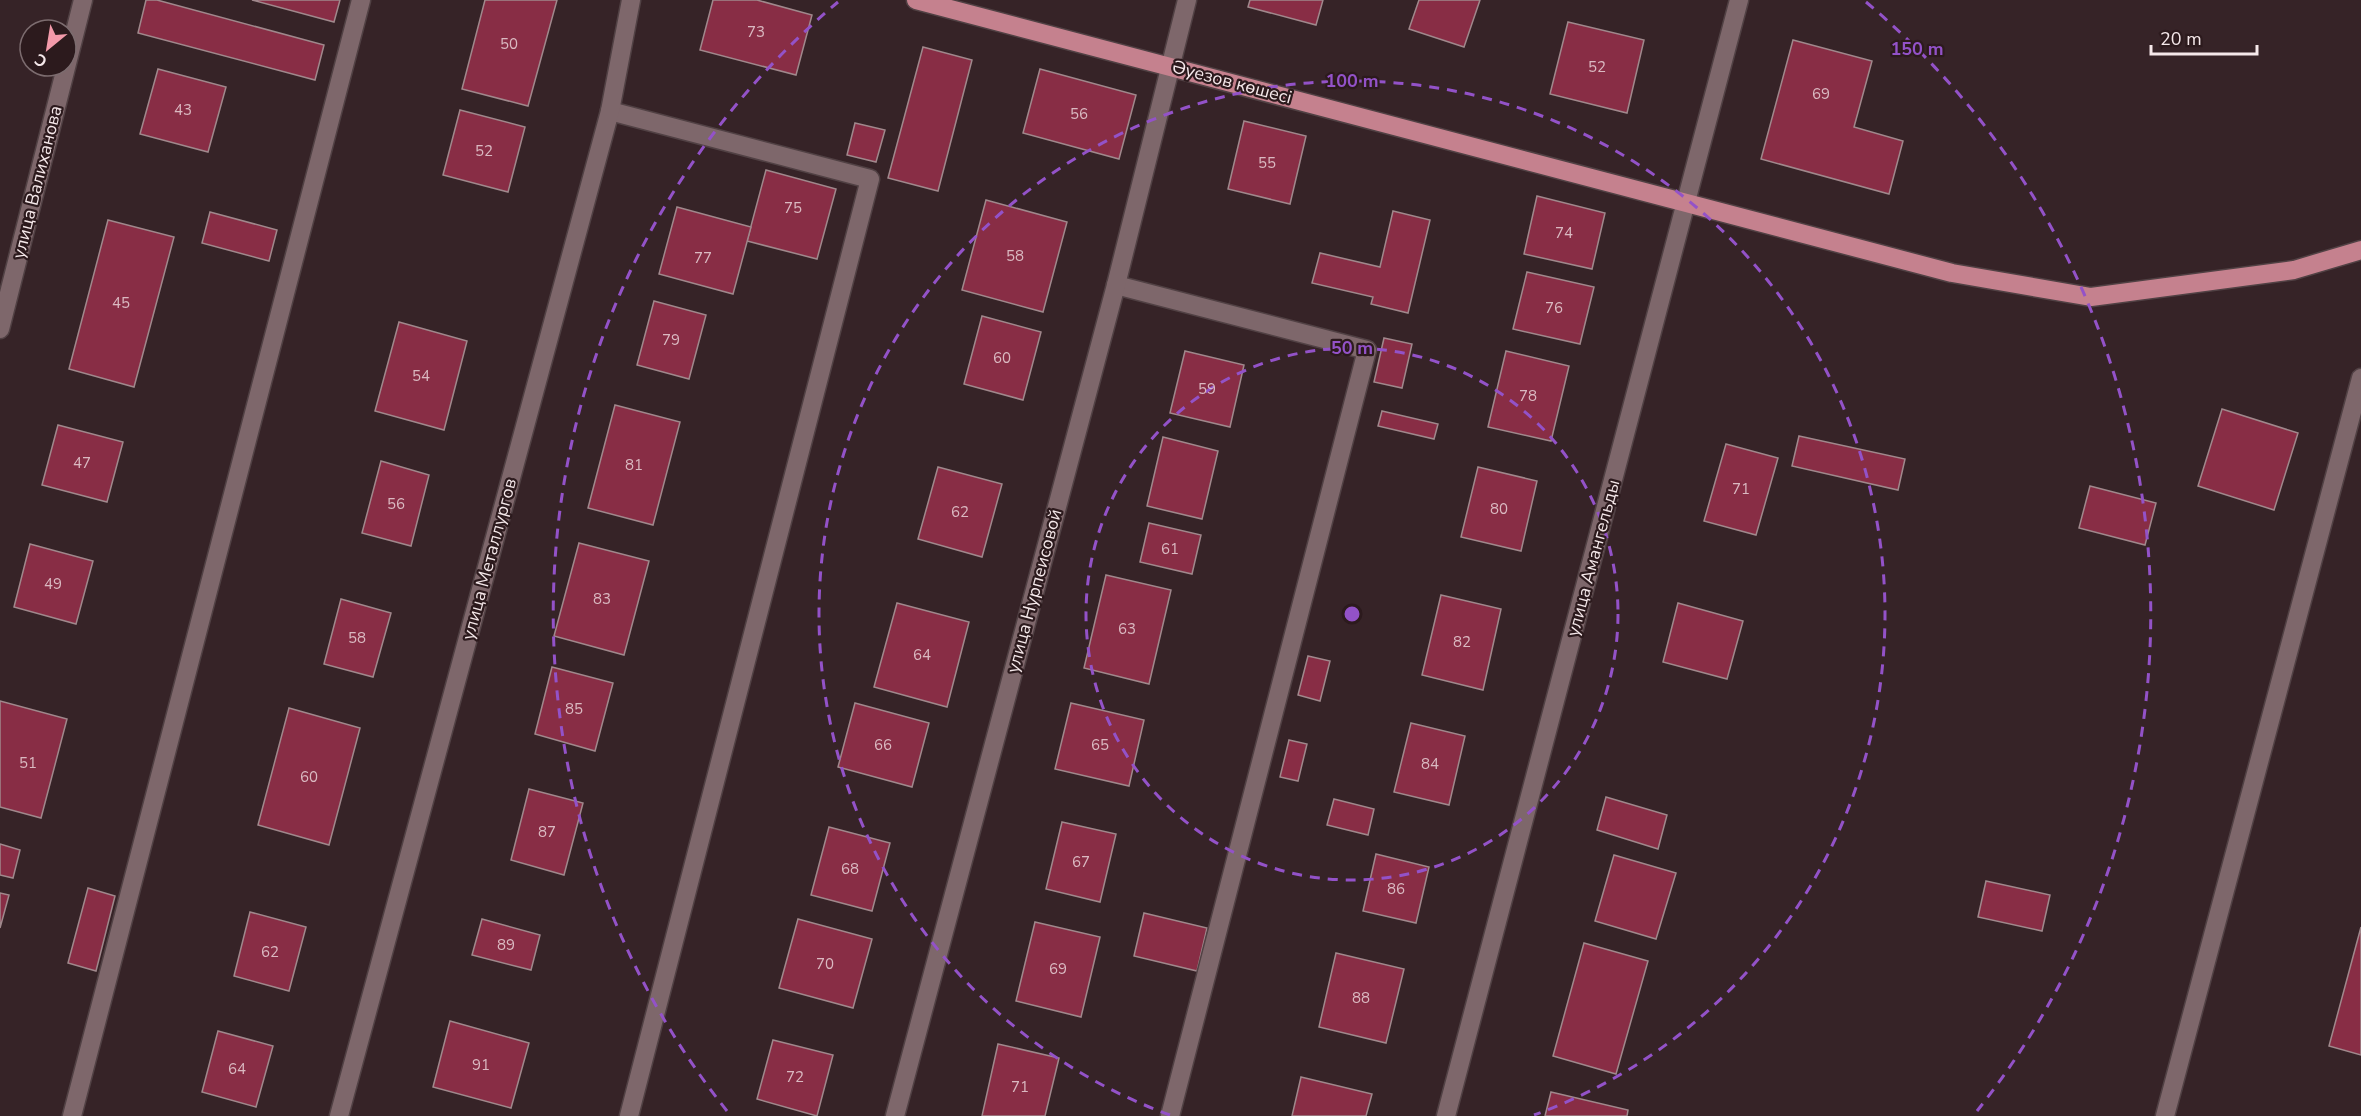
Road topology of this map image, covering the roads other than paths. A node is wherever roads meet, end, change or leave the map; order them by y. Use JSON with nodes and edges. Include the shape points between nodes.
{"nodes":[{"id":1,"x":83,"y":0,"type":"edge"},
{"id":2,"x":361,"y":0,"type":"edge"},
{"id":3,"x":631,"y":0,"type":"edge"},
{"id":4,"x":916,"y":0,"type":"edge"},
{"id":5,"x":1187,"y":0,"type":"edge"},
{"id":6,"x":1739,"y":0,"type":"edge"},
{"id":7,"x":1171,"y":66,"type":"junction"},
{"id":8,"x":610,"y":111,"type":"junction"},
{"id":9,"x":1685,"y":204,"type":"junction"},
{"id":10,"x":2361,"y":250,"type":"edge"},
{"id":11,"x":1116,"y":285,"type":"junction"},
{"id":12,"x":0,"y":329,"type":"edge"},
{"id":13,"x":2361,"y":378,"type":"edge"},
{"id":14,"x":72,"y":1116,"type":"edge"},
{"id":15,"x":339,"y":1116,"type":"edge"},
{"id":16,"x":629,"y":1116,"type":"edge"},
{"id":17,"x":894,"y":1116,"type":"edge"},
{"id":18,"x":1170,"y":1116,"type":"edge"},
{"id":19,"x":1446,"y":1116,"type":"edge"},
{"id":20,"x":2165,"y":1116,"type":"edge"}],
"edges":[{"from":1,"to":12,"type":"street","name":"улица Валиханова"},
{"from":2,"to":14,"type":"street"},
{"from":3,"to":8,"type":"street","name":"улица Металлургов"},
{"from":4,"to":7,"type":"main road","name":"Әуезов көшесі"},
{"from":5,"to":7,"type":"street","name":"улица Нурпеисовой"},
{"from":6,"to":9,"type":"street","name":"улица Амангельды"},
{"from":7,"to":9,"type":"main road","name":"Әуезов көшесі"},
{"from":7,"to":11,"type":"street","name":"улица Нурпеисовой"},
{"from":8,"to":15,"type":"street","name":"улица Металлургов"},
{"from":8,"to":16,"type":"street","via":[[870,179]]},
{"from":9,"to":10,"type":"main road","name":"Әуезов көшесі","via":[[1952,273],[2091,297],[2294,270]]},
{"from":9,"to":19,"type":"street","name":"улица Амангельды"},
{"from":11,"to":17,"type":"street","name":"улица Нурпеисовой"},
{"from":11,"to":18,"type":"street","via":[[1367,350]]},
{"from":13,"to":20,"type":"street"}]}
